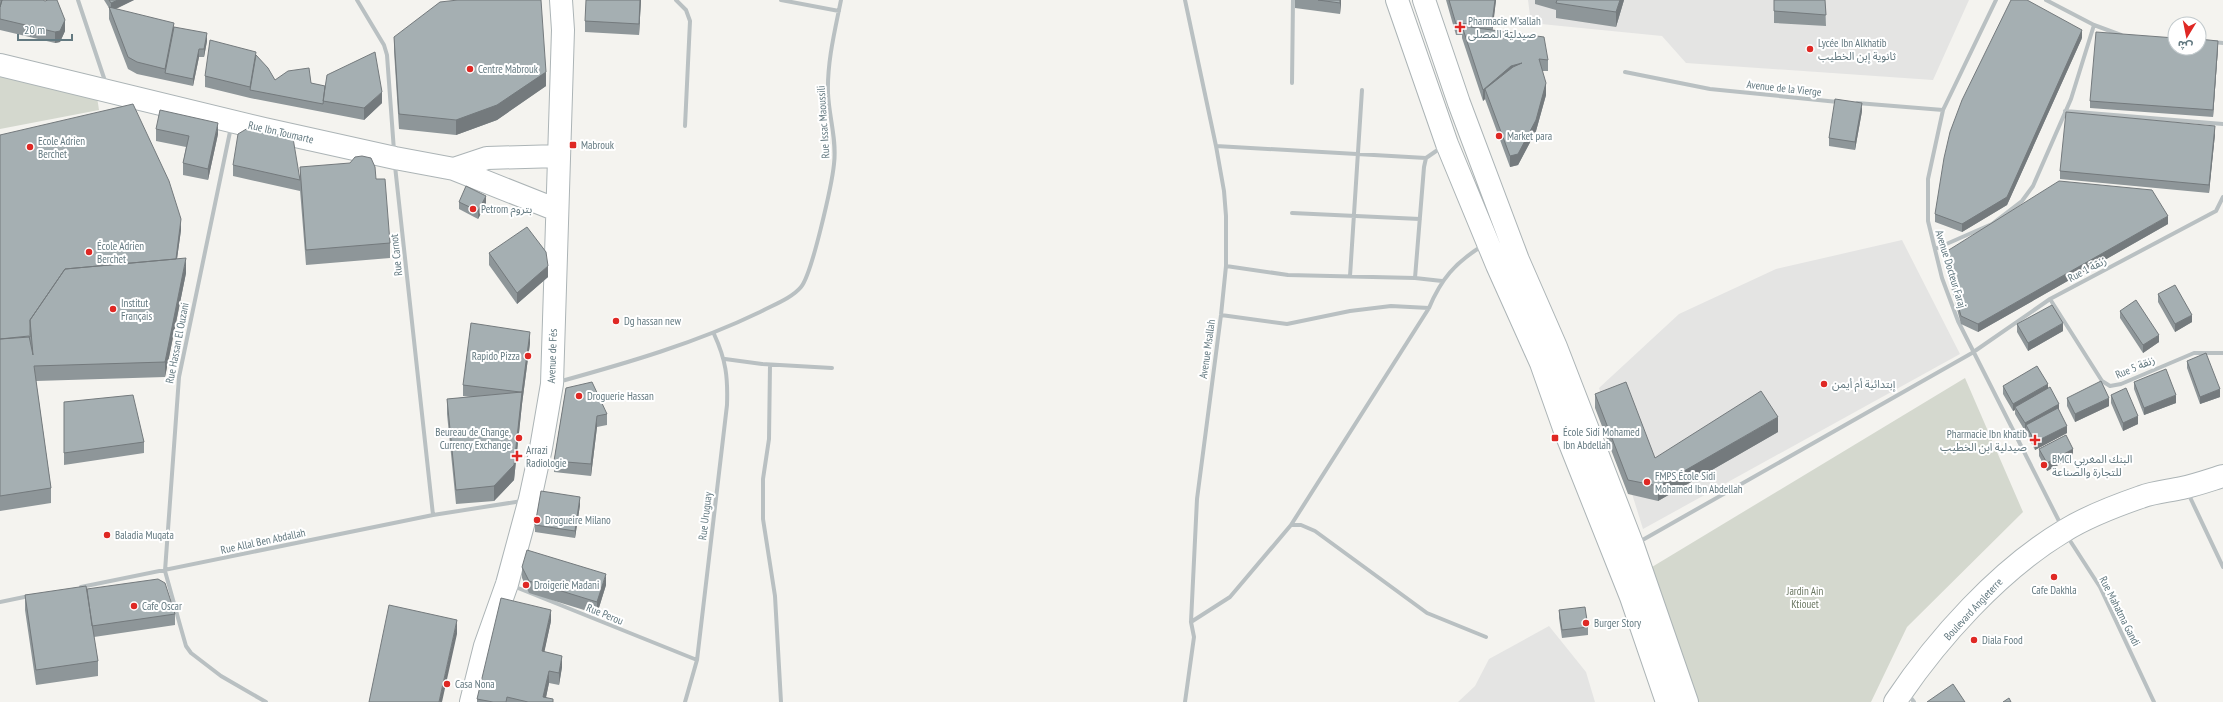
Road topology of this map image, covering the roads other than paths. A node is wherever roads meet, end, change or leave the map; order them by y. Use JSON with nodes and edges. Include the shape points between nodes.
{"nodes":[{"id":1,"x":78,"y":0,"type":"edge"},
{"id":2,"x":357,"y":0,"type":"edge"},
{"id":3,"x":561,"y":0,"type":"edge"},
{"id":4,"x":676,"y":0,"type":"edge"},
{"id":5,"x":781,"y":0,"type":"edge"},
{"id":6,"x":842,"y":0,"type":"edge"},
{"id":7,"x":1185,"y":0,"type":"edge"},
{"id":8,"x":1293,"y":0,"type":"edge"},
{"id":9,"x":1397,"y":0,"type":"edge"},
{"id":10,"x":1424,"y":0,"type":"edge"},
{"id":11,"x":1996,"y":0,"type":"edge"},
{"id":12,"x":2046,"y":0,"type":"edge"},
{"id":13,"x":839,"y":11,"type":"junction"},
{"id":14,"x":2094,"y":25,"type":"junction"},
{"id":15,"x":2125,"y":36,"type":"edge"},
{"id":16,"x":2207,"y":42,"type":"edge"},
{"id":17,"x":2223,"y":43,"type":"edge"},
{"id":18,"x":0,"y":65,"type":"edge"},
{"id":19,"x":1625,"y":72,"type":"dead end"},
{"id":20,"x":1292,"y":83,"type":"dead end"},
{"id":21,"x":1362,"y":90,"type":"dead end"},
{"id":22,"x":109,"y":92,"type":"junction"},
{"id":23,"x":1846,"y":102,"type":"edge"},
{"id":24,"x":1854,"y":103,"type":"edge"},
{"id":25,"x":1943,"y":110,"type":"junction"},
{"id":26,"x":2065,"y":111,"type":"junction"},
{"id":27,"x":233,"y":121,"type":"junction"},
{"id":28,"x":2223,"y":124,"type":"edge"},
{"id":29,"x":685,"y":126,"type":"dead end"},
{"id":30,"x":1447,"y":144,"type":"junction"},
{"id":31,"x":1216,"y":146,"type":"junction"},
{"id":32,"x":1357,"y":154,"type":"junction"},
{"id":33,"x":559,"y":156,"type":"junction"},
{"id":34,"x":395,"y":158,"type":"junction"},
{"id":35,"x":1426,"y":158,"type":"junction"},
{"id":36,"x":454,"y":169,"type":"junction"},
{"id":37,"x":2223,"y":197,"type":"edge"},
{"id":38,"x":557,"y":210,"type":"junction"},
{"id":39,"x":1292,"y":213,"type":"dead end"},
{"id":40,"x":1354,"y":216,"type":"junction"},
{"id":41,"x":1420,"y":219,"type":"junction"},
{"id":42,"x":1488,"y":243,"type":"junction"},
{"id":43,"x":1935,"y":249,"type":"junction"},
{"id":44,"x":1226,"y":266,"type":"junction"},
{"id":45,"x":1350,"y":276,"type":"junction"},
{"id":46,"x":1415,"y":278,"type":"junction"},
{"id":47,"x":1442,"y":281,"type":"junction"},
{"id":48,"x":2050,"y":299,"type":"junction"},
{"id":49,"x":1429,"y":308,"type":"junction"},
{"id":50,"x":1221,"y":316,"type":"junction"},
{"id":51,"x":714,"y":334,"type":"junction"},
{"id":52,"x":1972,"y":353,"type":"junction"},
{"id":53,"x":2223,"y":353,"type":"edge"},
{"id":54,"x":725,"y":359,"type":"junction"},
{"id":55,"x":770,"y":365,"type":"junction"},
{"id":56,"x":832,"y":368,"type":"dead end"},
{"id":57,"x":552,"y":384,"type":"junction"},
{"id":58,"x":2223,"y":476,"type":"edge"},
{"id":59,"x":2185,"y":488,"type":"junction"},
{"id":60,"x":530,"y":499,"type":"junction"},
{"id":61,"x":433,"y":515,"type":"junction"},
{"id":62,"x":1291,"y":525,"type":"junction"},
{"id":63,"x":2064,"y":531,"type":"junction"},
{"id":64,"x":1632,"y":546,"type":"junction"},
{"id":65,"x":2223,"y":567,"type":"edge"},
{"id":66,"x":165,"y":571,"type":"junction"},
{"id":67,"x":507,"y":584,"type":"junction"},
{"id":68,"x":78,"y":587,"type":"edge"},
{"id":69,"x":31,"y":596,"type":"edge"},
{"id":70,"x":0,"y":602,"type":"edge"},
{"id":71,"x":1191,"y":622,"type":"junction"},
{"id":72,"x":1486,"y":637,"type":"dead end"},
{"id":73,"x":697,"y":660,"type":"junction"},
{"id":74,"x":1904,"y":697,"type":"edge"},
{"id":75,"x":266,"y":702,"type":"edge"},
{"id":76,"x":471,"y":702,"type":"edge"},
{"id":77,"x":685,"y":702,"type":"edge"},
{"id":78,"x":781,"y":702,"type":"edge"},
{"id":79,"x":1185,"y":702,"type":"edge"},
{"id":80,"x":1667,"y":702,"type":"edge"},
{"id":81,"x":1687,"y":702,"type":"edge"},
{"id":82,"x":2154,"y":702,"type":"edge"}],
"edges":[{"from":1,"to":22,"type":"street"},
{"from":2,"to":34,"type":"street","name":"Rue Carnot","via":[[384,45],[387,55]]},
{"from":3,"to":33,"type":"main road","name":"Avenue de Fès","via":[[563,30]]},
{"from":4,"to":29,"type":"street","via":[[686,10],[690,21]]},
{"from":5,"to":13,"type":"street"},
{"from":6,"to":13,"type":"street","name":"Rue Issac Maoussili"},
{"from":7,"to":31,"type":"street","name":"Avenue Msallah"},
{"from":8,"to":20,"type":"street"},
{"from":9,"to":30,"type":"main road"},
{"from":10,"to":64,"type":"main road","via":[[1458,103],[1518,260],[1556,347]]},
{"from":11,"to":25,"type":"street","name":"Avenue Docteur Faraj"},
{"from":12,"to":14,"type":"street"},
{"from":13,"to":51,"type":"street","name":"Rue Issac Maoussili","via":[[828,92],[835,148],[834,165],[812,261],[802,286],[774,305]]},
{"from":14,"to":15,"type":"street"},
{"from":14,"to":26,"type":"street","via":[[2078,79]]},
{"from":16,"to":17,"type":"street"},
{"from":18,"to":22,"type":"main road","name":"Rue Ibn Toumarte"},
{"from":19,"to":23,"type":"street","name":"Avenue de la Vierge","via":[[1710,89]]},
{"from":21,"to":32,"type":"street"},
{"from":22,"to":27,"type":"main road","name":"Rue Ibn Toumarte"},
{"from":24,"to":25,"type":"street"},
{"from":25,"to":43,"type":"street","name":"Avenue Docteur Faraj","via":[[1928,179],[1928,221]]},
{"from":26,"to":28,"type":"street"},
{"from":26,"to":43,"type":"street","via":[[2033,186],[2022,201],[1992,224]]},
{"from":27,"to":34,"type":"main road","name":"Rue Ibn Toumarte"},
{"from":27,"to":66,"type":"street","name":"Rue Hassan El Ouzani","via":[[179,377]]},
{"from":30,"to":35,"type":"street"},
{"from":30,"to":42,"type":"main road"},
{"from":31,"to":32,"type":"street"},
{"from":31,"to":44,"type":"street","name":"Avenue Msallah","via":[[1224,191]]},
{"from":32,"to":35,"type":"street"},
{"from":32,"to":40,"type":"street"},
{"from":33,"to":36,"type":"main road","via":[[487,158]]},
{"from":33,"to":38,"type":"main road","name":"Avenue de Fès"},
{"from":34,"to":36,"type":"main road","name":"Rue Ibn Toumarte"},
{"from":34,"to":61,"type":"street","name":"Rue Carnot"},
{"from":35,"to":41,"type":"street"},
{"from":36,"to":38,"type":"main road","name":"Rue Ibn Toumarte"},
{"from":37,"to":48,"type":"street","name":"Rue 1 زنقة","via":[[2216,211]]},
{"from":38,"to":57,"type":"main road","name":"Avenue de Fès"},
{"from":39,"to":40,"type":"street"},
{"from":40,"to":41,"type":"street"},
{"from":40,"to":45,"type":"street"},
{"from":41,"to":46,"type":"street"},
{"from":42,"to":47,"type":"street","via":[[1463,258]]},
{"from":42,"to":80,"type":"main road","via":[[1541,363],[1565,431],[1634,604]]},
{"from":43,"to":52,"type":"street","name":"Avenue Docteur Faraj","via":[[1958,321]]},
{"from":44,"to":45,"type":"street","via":[[1288,275]]},
{"from":44,"to":50,"type":"street","name":"Avenue Msallah"},
{"from":45,"to":46,"type":"street"},
{"from":46,"to":47,"type":"street"},
{"from":47,"to":49,"type":"street"},
{"from":48,"to":52,"type":"street","name":"Rue 1 زنقة"},
{"from":48,"to":53,"type":"street","name":"Rue 5 زنقة","via":[[2102,381],[2110,386],[2121,384],[2194,353]]},
{"from":49,"to":50,"type":"street","via":[[1390,306],[1287,324]]},
{"from":49,"to":62,"type":"street"},
{"from":50,"to":71,"type":"street","name":"Avenue Msallah","via":[[1197,499]]},
{"from":51,"to":54,"type":"street","name":"Rue Uruguay"},
{"from":51,"to":57,"type":"street"},
{"from":52,"to":63,"type":"street","name":"Avenue Docteur Faraj"},
{"from":52,"to":64,"type":"street","name":"Rue 1 زنقة"},
{"from":54,"to":55,"type":"street"},
{"from":54,"to":73,"type":"street","name":"Rue Uruguay","via":[[728,383],[724,434]]},
{"from":55,"to":56,"type":"street"},
{"from":55,"to":78,"type":"street","via":[[769,439],[763,479],[764,519],[775,596]]},
{"from":57,"to":60,"type":"main road","name":"Avenue de Fès","via":[[542,448]]},
{"from":58,"to":59,"type":"main road","name":"Boulevard Angleterre"},
{"from":59,"to":63,"type":"main road","name":"Boulevard Angleterre","via":[[2143,496]]},
{"from":59,"to":65,"type":"street"},
{"from":60,"to":61,"type":"street","name":"Rue Allal Ben Abdallah"},
{"from":60,"to":67,"type":"main road","name":"Avenue de Fès"},
{"from":61,"to":66,"type":"street","name":"Rue Allal Ben Abdallah"},
{"from":62,"to":71,"type":"street","via":[[1230,597]]},
{"from":62,"to":72,"type":"street","via":[[1315,531],[1427,613]]},
{"from":63,"to":74,"type":"main road","name":"Boulevard Angleterre","via":[[2021,560],[1984,593]]},
{"from":63,"to":82,"type":"street","name":"Rue Mahatma Gandi","via":[[2100,587]]},
{"from":64,"to":81,"type":"main road"},
{"from":66,"to":68,"type":"street","name":"Rue Allal Ben Abdallah"},
{"from":66,"to":75,"type":"street","name":"Rue Hassan El Ouzani","via":[[186,646],[191,653],[221,676]]},
{"from":67,"to":73,"type":"street","name":"Rue Perou"},
{"from":67,"to":76,"type":"main road","name":"Avenue de Fès","via":[[485,646]]},
{"from":69,"to":70,"type":"street"},
{"from":71,"to":79,"type":"street","name":"Avenue Msallah","via":[[1194,637]]},
{"from":73,"to":77,"type":"street","name":"Rue Uruguay"}]}
